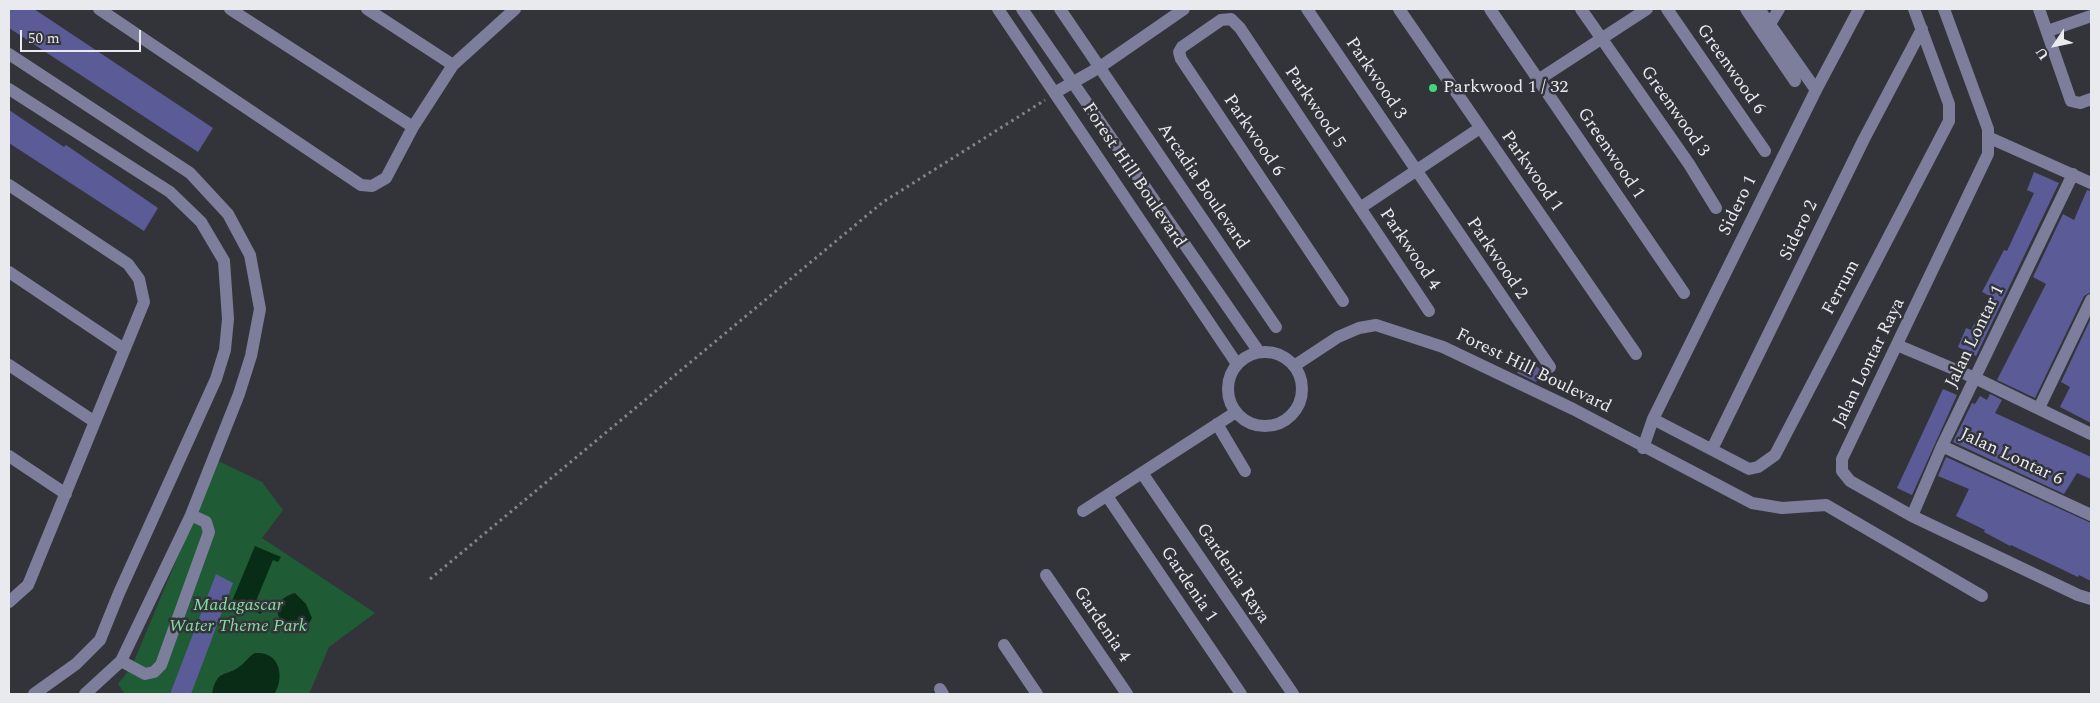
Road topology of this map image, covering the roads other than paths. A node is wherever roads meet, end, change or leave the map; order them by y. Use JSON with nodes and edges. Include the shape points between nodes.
{"nodes":[{"id":1,"x":99,"y":9,"type":"edge"},
{"id":2,"x":230,"y":9,"type":"edge"},
{"id":3,"x":367,"y":9,"type":"edge"},
{"id":4,"x":998,"y":9,"type":"edge"},
{"id":5,"x":1022,"y":9,"type":"edge"},
{"id":6,"x":1060,"y":9,"type":"edge"},
{"id":7,"x":1184,"y":9,"type":"edge"},
{"id":8,"x":1307,"y":9,"type":"edge"},
{"id":9,"x":1399,"y":9,"type":"edge"},
{"id":10,"x":1490,"y":9,"type":"edge"},
{"id":11,"x":1581,"y":9,"type":"edge"},
{"id":12,"x":1647,"y":9,"type":"edge"},
{"id":13,"x":1667,"y":9,"type":"edge"},
{"id":14,"x":1746,"y":9,"type":"edge"},
{"id":15,"x":1759,"y":9,"type":"edge"},
{"id":16,"x":1779,"y":9,"type":"edge"},
{"id":17,"x":1859,"y":9,"type":"edge"},
{"id":18,"x":1914,"y":9,"type":"edge"},
{"id":19,"x":1944,"y":9,"type":"edge"},
{"id":20,"x":2039,"y":9,"type":"edge"},
{"id":21,"x":510,"y":10,"type":"edge"},
{"id":22,"x":2091,"y":16,"type":"edge"},
{"id":23,"x":1770,"y":24,"type":"junction"},
{"id":24,"x":1240,"y":28,"type":"joint"},
{"id":25,"x":1922,"y":29,"type":"junction"},
{"id":26,"x":2048,"y":31,"type":"junction"},
{"id":27,"x":1601,"y":38,"type":"junction"},
{"id":28,"x":9,"y":54,"type":"edge"},
{"id":29,"x":454,"y":65,"type":"junction"},
{"id":30,"x":1100,"y":67,"type":"junction"},
{"id":31,"x":1538,"y":80,"type":"junction"},
{"id":32,"x":1795,"y":81,"type":"dead end"},
{"id":33,"x":1073,"y":82,"type":"junction"},
{"id":34,"x":9,"y":89,"type":"edge"},
{"id":35,"x":1816,"y":90,"type":"junction"},
{"id":36,"x":1056,"y":92,"type":"junction"},
{"id":37,"x":2091,"y":99,"type":"edge"},
{"id":38,"x":413,"y":127,"type":"junction"},
{"id":39,"x":1480,"y":128,"type":"junction"},
{"id":40,"x":1990,"y":138,"type":"junction"},
{"id":41,"x":1765,"y":151,"type":"dead end"},
{"id":42,"x":1415,"y":170,"type":"junction"},
{"id":43,"x":2073,"y":174,"type":"junction"},
{"id":44,"x":2091,"y":183,"type":"edge"},
{"id":45,"x":9,"y":185,"type":"edge"},
{"id":46,"x":1360,"y":208,"type":"junction"},
{"id":47,"x":1716,"y":208,"type":"dead end"},
{"id":48,"x":9,"y":272,"type":"edge"},
{"id":49,"x":1684,"y":293,"type":"dead end"},
{"id":50,"x":2091,"y":300,"type":"edge"},
{"id":51,"x":1343,"y":301,"type":"dead end"},
{"id":52,"x":1430,"y":312,"type":"dead end"},
{"id":53,"x":1276,"y":327,"type":"dead end"},
{"id":54,"x":1897,"y":346,"type":"junction"},
{"id":55,"x":124,"y":349,"type":"junction"},
{"id":56,"x":1260,"y":352,"type":"junction"},
{"id":57,"x":1636,"y":354,"type":"dead end"},
{"id":58,"x":1237,"y":364,"type":"junction"},
{"id":59,"x":9,"y":365,"type":"edge"},
{"id":60,"x":1294,"y":366,"type":"junction"},
{"id":61,"x":1550,"y":366,"type":"dead end"},
{"id":62,"x":1975,"y":378,"type":"junction"},
{"id":63,"x":2039,"y":408,"type":"junction"},
{"id":64,"x":1236,"y":412,"type":"junction"},
{"id":65,"x":1653,"y":419,"type":"junction"},
{"id":66,"x":95,"y":422,"type":"junction"},
{"id":67,"x":1217,"y":424,"type":"junction"},
{"id":68,"x":2091,"y":434,"type":"edge"},
{"id":69,"x":1942,"y":446,"type":"junction"},
{"id":70,"x":1643,"y":448,"type":"junction"},
{"id":71,"x":1712,"y":449,"type":"junction"},
{"id":72,"x":9,"y":456,"type":"edge"},
{"id":73,"x":1246,"y":471,"type":"dead end"},
{"id":74,"x":1142,"y":473,"type":"junction"},
{"id":75,"x":66,"y":494,"type":"junction"},
{"id":76,"x":1107,"y":496,"type":"junction"},
{"id":77,"x":1083,"y":511,"type":"dead end"},
{"id":78,"x":191,"y":514,"type":"junction"},
{"id":79,"x":2091,"y":515,"type":"edge"},
{"id":80,"x":1912,"y":516,"type":"junction"},
{"id":81,"x":1046,"y":575,"type":"dead end"},
{"id":82,"x":1982,"y":596,"type":"dead end"},
{"id":83,"x":2091,"y":599,"type":"edge"},
{"id":84,"x":10,"y":600,"type":"edge"},
{"id":85,"x":1004,"y":645,"type":"dead end"},
{"id":86,"x":121,"y":662,"type":"junction"},
{"id":87,"x":34,"y":694,"type":"edge"},
{"id":88,"x":85,"y":694,"type":"edge"},
{"id":89,"x":1037,"y":694,"type":"edge"},
{"id":90,"x":1127,"y":694,"type":"edge"},
{"id":91,"x":1241,"y":694,"type":"edge"},
{"id":92,"x":1293,"y":694,"type":"edge"}],
"edges":[{"from":1,"to":38,"type":"street","via":[[361,185],[372,186],[386,178]]},
{"from":2,"to":38,"type":"street"},
{"from":3,"to":29,"type":"street"},
{"from":4,"to":36,"type":"street","name":"Forest Hill Boulevard"},
{"from":5,"to":33,"type":"street","name":"Forest Hill Boulevard"},
{"from":6,"to":30,"type":"street","name":"Arcadia Boulevard"},
{"from":7,"to":30,"type":"street"},
{"from":8,"to":42,"type":"street","name":"Parkwood 3"},
{"from":9,"to":39,"type":"street","name":"Parkwood 1"},
{"from":10,"to":31,"type":"street","name":"Greenwood 1"},
{"from":11,"to":27,"type":"street","name":"Greenwood 3"},
{"from":12,"to":27,"type":"street"},
{"from":13,"to":41,"type":"street","name":"Greenwood 6"},
{"from":14,"to":32,"type":"street"},
{"from":15,"to":23,"type":"street"},
{"from":16,"to":23,"type":"street"},
{"from":17,"to":35,"type":"street","name":"Sidero 1"},
{"from":18,"to":25,"type":"street","name":"Ferrum"},
{"from":19,"to":40,"type":"street"},
{"from":20,"to":26,"type":"street"},
{"from":21,"to":29,"type":"street"},
{"from":22,"to":26,"type":"street"},
{"from":23,"to":35,"type":"street"},
{"from":24,"to":46,"type":"street","name":"Parkwood 5"},
{"from":24,"to":51,"type":"street","name":"Parkwood 6","via":[[1231,19],[1221,20],[1182,47],[1179,52],[1181,59]]},
{"from":25,"to":71,"type":"street","name":"Sidero 2","via":[[1864,139]]},
{"from":25,"to":71,"type":"street","name":"Ferrum","via":[[1949,104],[1949,121],[1775,455],[1767,462],[1750,468]]},
{"from":26,"to":37,"type":"street","via":[[2071,101],[2080,103]]},
{"from":27,"to":31,"type":"street"},
{"from":27,"to":47,"type":"street","name":"Greenwood 3"},
{"from":28,"to":78,"type":"street","via":[[190,173],[228,214],[250,255],[260,309],[251,356]]},
{"from":29,"to":38,"type":"street"},
{"from":30,"to":33,"type":"street"},
{"from":30,"to":53,"type":"street","name":"Arcadia Boulevard"},
{"from":31,"to":49,"type":"street","name":"Greenwood 1"},
{"from":33,"to":36,"type":"street"},
{"from":33,"to":56,"type":"street","name":"Forest Hill Boulevard"},
{"from":34,"to":87,"type":"street","via":[[170,192],[201,222],[224,262],[228,319],[225,350],[216,379],[118,593],[100,640],[76,664]]},
{"from":35,"to":65,"type":"street","name":"Sidero 1"},
{"from":36,"to":58,"type":"street","name":"Forest Hill Boulevard"},
{"from":39,"to":42,"type":"street"},
{"from":39,"to":57,"type":"street","name":"Parkwood 1"},
{"from":40,"to":43,"type":"street"},
{"from":40,"to":54,"type":"street","name":"Jalan Lontar Raya","via":[[1984,167]]},
{"from":42,"to":46,"type":"street"},
{"from":42,"to":61,"type":"street","name":"Parkwood 2"},
{"from":43,"to":44,"type":"street"},
{"from":43,"to":62,"type":"street","name":"Jalan Lontar 1"},
{"from":45,"to":55,"type":"street","via":[[128,264],[139,279],[144,302]]},
{"from":46,"to":52,"type":"street","name":"Parkwood 4"},
{"from":48,"to":55,"type":"street"},
{"from":50,"to":63,"type":"street"},
{"from":54,"to":62,"type":"street"},
{"from":54,"to":80,"type":"street","name":"Jalan Lontar Raya","via":[[1841,465],[1850,482]]},
{"from":55,"to":66,"type":"street"},
{"from":56,"to":58,"type":"street"},
{"from":56,"to":60,"type":"street","via":[[1278,355]]},
{"from":58,"to":64,"type":"street","via":[[1230,375],[1228,388]]},
{"from":59,"to":66,"type":"street"},
{"from":60,"to":64,"type":"street","via":[[1300,378],[1301,397],[1292,414],[1282,422],[1257,426]]},
{"from":60,"to":70,"type":"street","name":"Forest Hill Boulevard","via":[[1338,337],[1359,328],[1376,326],[1443,347],[1573,409]]},
{"from":62,"to":63,"type":"street"},
{"from":62,"to":69,"type":"street","name":"Jalan Lontar 1"},
{"from":63,"to":68,"type":"street"},
{"from":64,"to":67,"type":"street"},
{"from":65,"to":70,"type":"street","name":"Sidero 1"},
{"from":65,"to":71,"type":"street","name":"Ferrum"},
{"from":66,"to":75,"type":"street"},
{"from":67,"to":73,"type":"street"},
{"from":67,"to":74,"type":"street"},
{"from":69,"to":79,"type":"street","name":"Jalan Lontar 6"},
{"from":69,"to":80,"type":"street","name":"Jalan Lontar 1"},
{"from":70,"to":82,"type":"street","name":"Forest Hill Boulevard","via":[[1752,503],[1782,508],[1826,505]]},
{"from":72,"to":75,"type":"street"},
{"from":74,"to":76,"type":"street"},
{"from":74,"to":92,"type":"street","name":"Gardenia Raya"},
{"from":75,"to":84,"type":"street","via":[[28,586]]},
{"from":76,"to":77,"type":"street"},
{"from":76,"to":91,"type":"street","name":"Gardenia 1"},
{"from":78,"to":86,"type":"street"},
{"from":78,"to":86,"type":"street","via":[[206,522],[209,532],[162,664],[154,672],[146,674]]},
{"from":80,"to":83,"type":"street","name":"Jalan Lontar Raya"},
{"from":81,"to":90,"type":"street","name":"Gardenia 4"},
{"from":85,"to":89,"type":"street"},
{"from":86,"to":88,"type":"street"}]}
